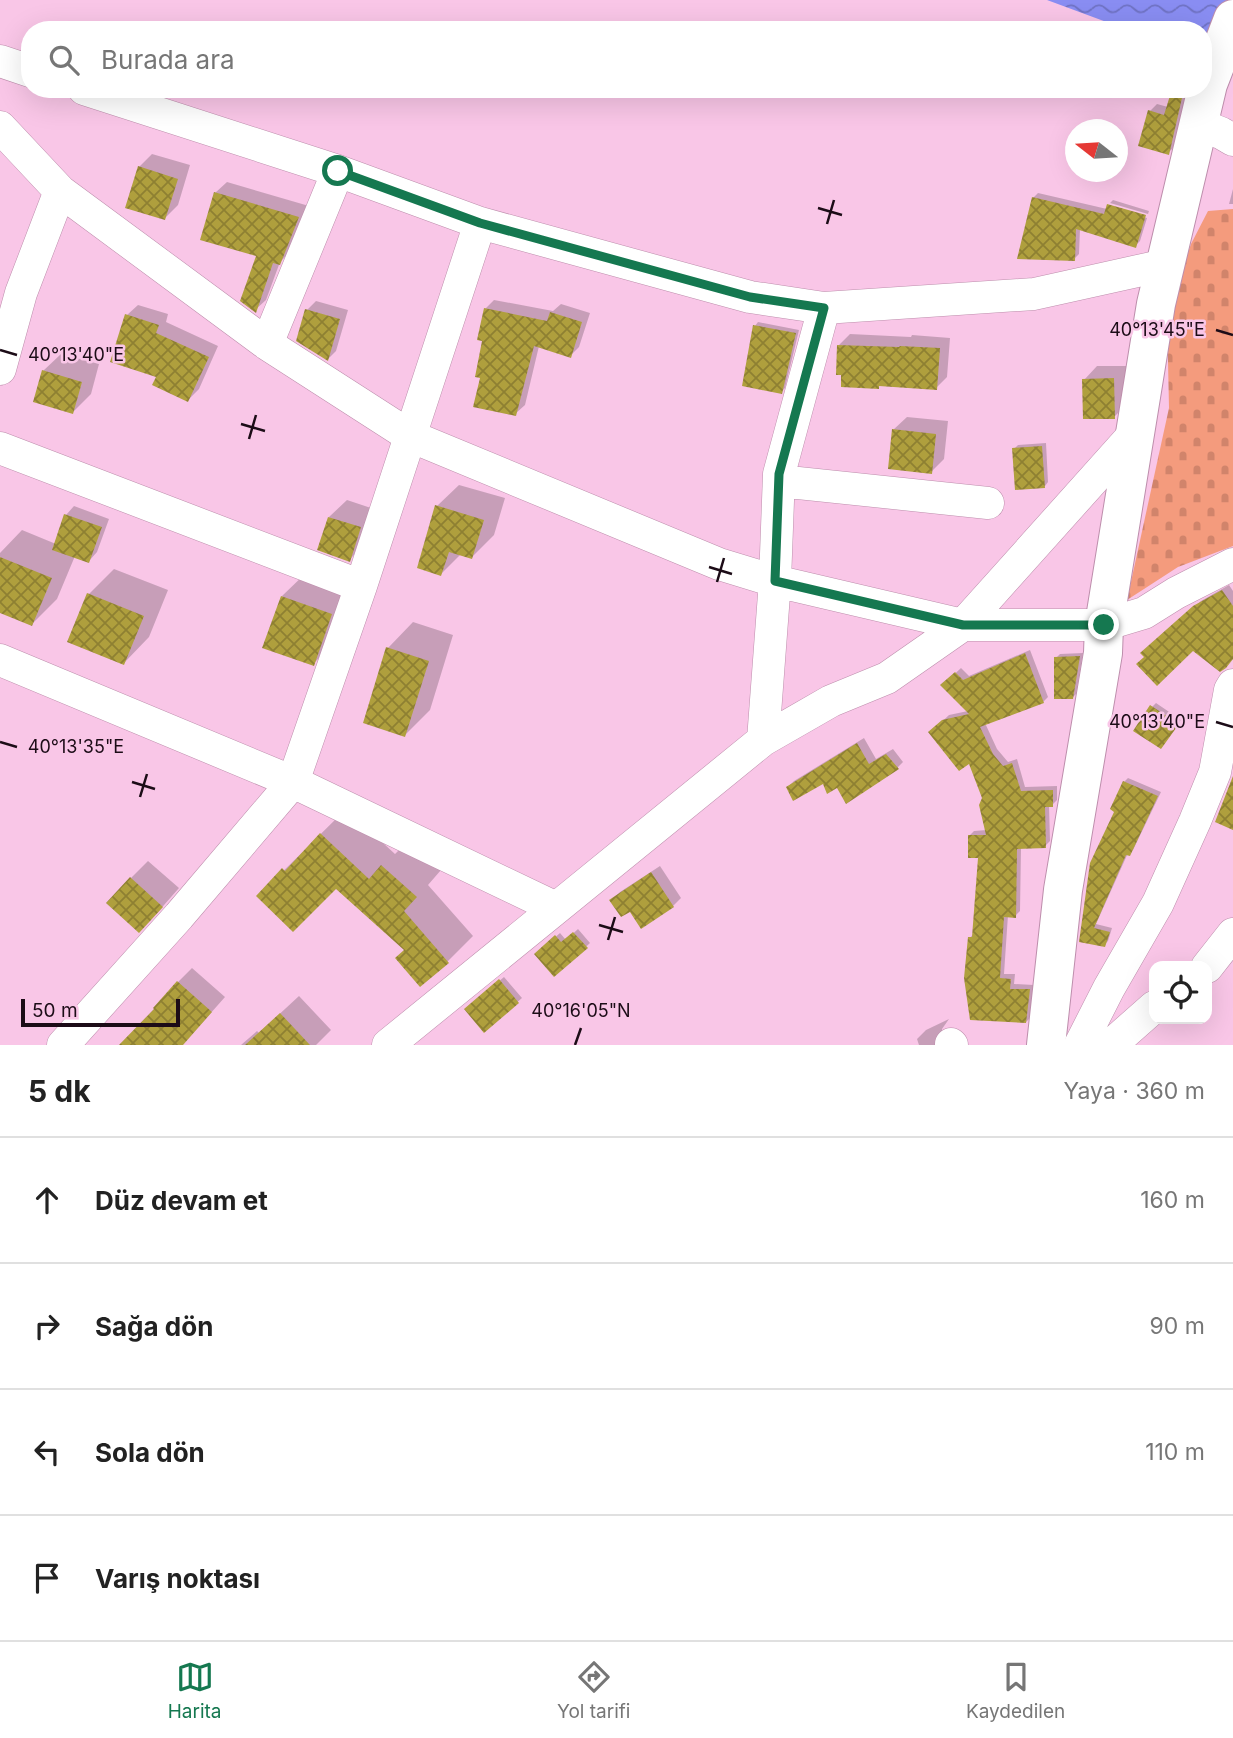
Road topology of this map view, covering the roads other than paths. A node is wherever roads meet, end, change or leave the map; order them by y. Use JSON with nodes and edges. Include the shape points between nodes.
{"nodes":[{"id":1,"x":1233,"y":19,"type":"edge"},
{"id":2,"x":0,"y":61,"type":"edge"},
{"id":3,"x":21,"y":68,"type":"edge"},
{"id":4,"x":1212,"y":74,"type":"edge"},
{"id":5,"x":112,"y":98,"type":"edge"},
{"id":6,"x":1204,"y":98,"type":"edge"},
{"id":7,"x":1198,"y":124,"type":"junction"},
{"id":8,"x":0,"y":127,"type":"edge"},
{"id":9,"x":1233,"y":140,"type":"edge"},
{"id":10,"x":338,"y":171,"type":"junction"},
{"id":11,"x":60,"y":191,"type":"junction"},
{"id":12,"x":480,"y":223,"type":"junction"},
{"id":13,"x":1165,"y":265,"type":"junction"},
{"id":14,"x":824,"y":308,"type":"junction"},
{"id":15,"x":267,"y":344,"type":"junction"},
{"id":16,"x":0,"y":369,"type":"edge"},
{"id":17,"x":1135,"y":433,"type":"junction"},
{"id":18,"x":410,"y":436,"type":"junction"},
{"id":19,"x":0,"y":448,"type":"edge"},
{"id":20,"x":779,"y":481,"type":"junction"},
{"id":21,"x":988,"y":503,"type":"dead end"},
{"id":22,"x":1233,"y":564,"type":"edge"},
{"id":23,"x":775,"y":581,"type":"junction"},
{"id":24,"x":361,"y":586,"type":"junction"},
{"id":25,"x":963,"y":625,"type":"junction"},
{"id":26,"x":1104,"y":625,"type":"junction"},
{"id":27,"x":0,"y":660,"type":"edge"},
{"id":28,"x":1233,"y":685,"type":"edge"},
{"id":29,"x":763,"y":740,"type":"junction"},
{"id":30,"x":293,"y":782,"type":"junction"},
{"id":31,"x":556,"y":908,"type":"junction"},
{"id":32,"x":1233,"y":934,"type":"edge"},
{"id":33,"x":1212,"y":961,"type":"edge"},
{"id":34,"x":1149,"y":1011,"type":"edge"},
{"id":35,"x":63,"y":1045,"type":"edge"},
{"id":36,"x":388,"y":1045,"type":"edge"},
{"id":37,"x":1046,"y":1045,"type":"edge"},
{"id":38,"x":1080,"y":1045,"type":"edge"},
{"id":39,"x":1111,"y":1045,"type":"edge"}],
"edges":[{"from":1,"to":4,"type":"main road"},
{"from":2,"to":3,"type":"street"},
{"from":5,"to":10,"type":"street"},
{"from":6,"to":7,"type":"main road"},
{"from":7,"to":9,"type":"street"},
{"from":7,"to":13,"type":"main road"},
{"from":8,"to":11,"type":"street"},
{"from":10,"to":12,"type":"street"},
{"from":10,"to":15,"type":"street"},
{"from":11,"to":15,"type":"street"},
{"from":11,"to":16,"type":"street","via":[[21,293]]},
{"from":12,"to":14,"type":"street","via":[[750,297]]},
{"from":12,"to":18,"type":"street"},
{"from":13,"to":14,"type":"street","via":[[1034,294]]},
{"from":13,"to":17,"type":"main road"},
{"from":14,"to":20,"type":"street"},
{"from":15,"to":18,"type":"street"},
{"from":17,"to":25,"type":"street"},
{"from":17,"to":26,"type":"main road"},
{"from":18,"to":23,"type":"street","via":[[719,564]]},
{"from":18,"to":24,"type":"street"},
{"from":19,"to":24,"type":"street"},
{"from":20,"to":21,"type":"street"},
{"from":20,"to":23,"type":"street"},
{"from":22,"to":26,"type":"street","via":[[1144,613]]},
{"from":23,"to":25,"type":"street"},
{"from":23,"to":29,"type":"street"},
{"from":24,"to":30,"type":"street"},
{"from":25,"to":26,"type":"street"},
{"from":25,"to":29,"type":"street","via":[[887,678],[831,701]]},
{"from":26,"to":37,"type":"main road","via":[[1104,653],[1063,890]]},
{"from":27,"to":30,"type":"street"},
{"from":28,"to":38,"type":"street","via":[[1214,772],[1195,821],[1158,903]]},
{"from":29,"to":31,"type":"street"},
{"from":30,"to":31,"type":"street"},
{"from":30,"to":35,"type":"street"},
{"from":31,"to":36,"type":"street"},
{"from":32,"to":33,"type":"street"},
{"from":34,"to":39,"type":"street"}]}
